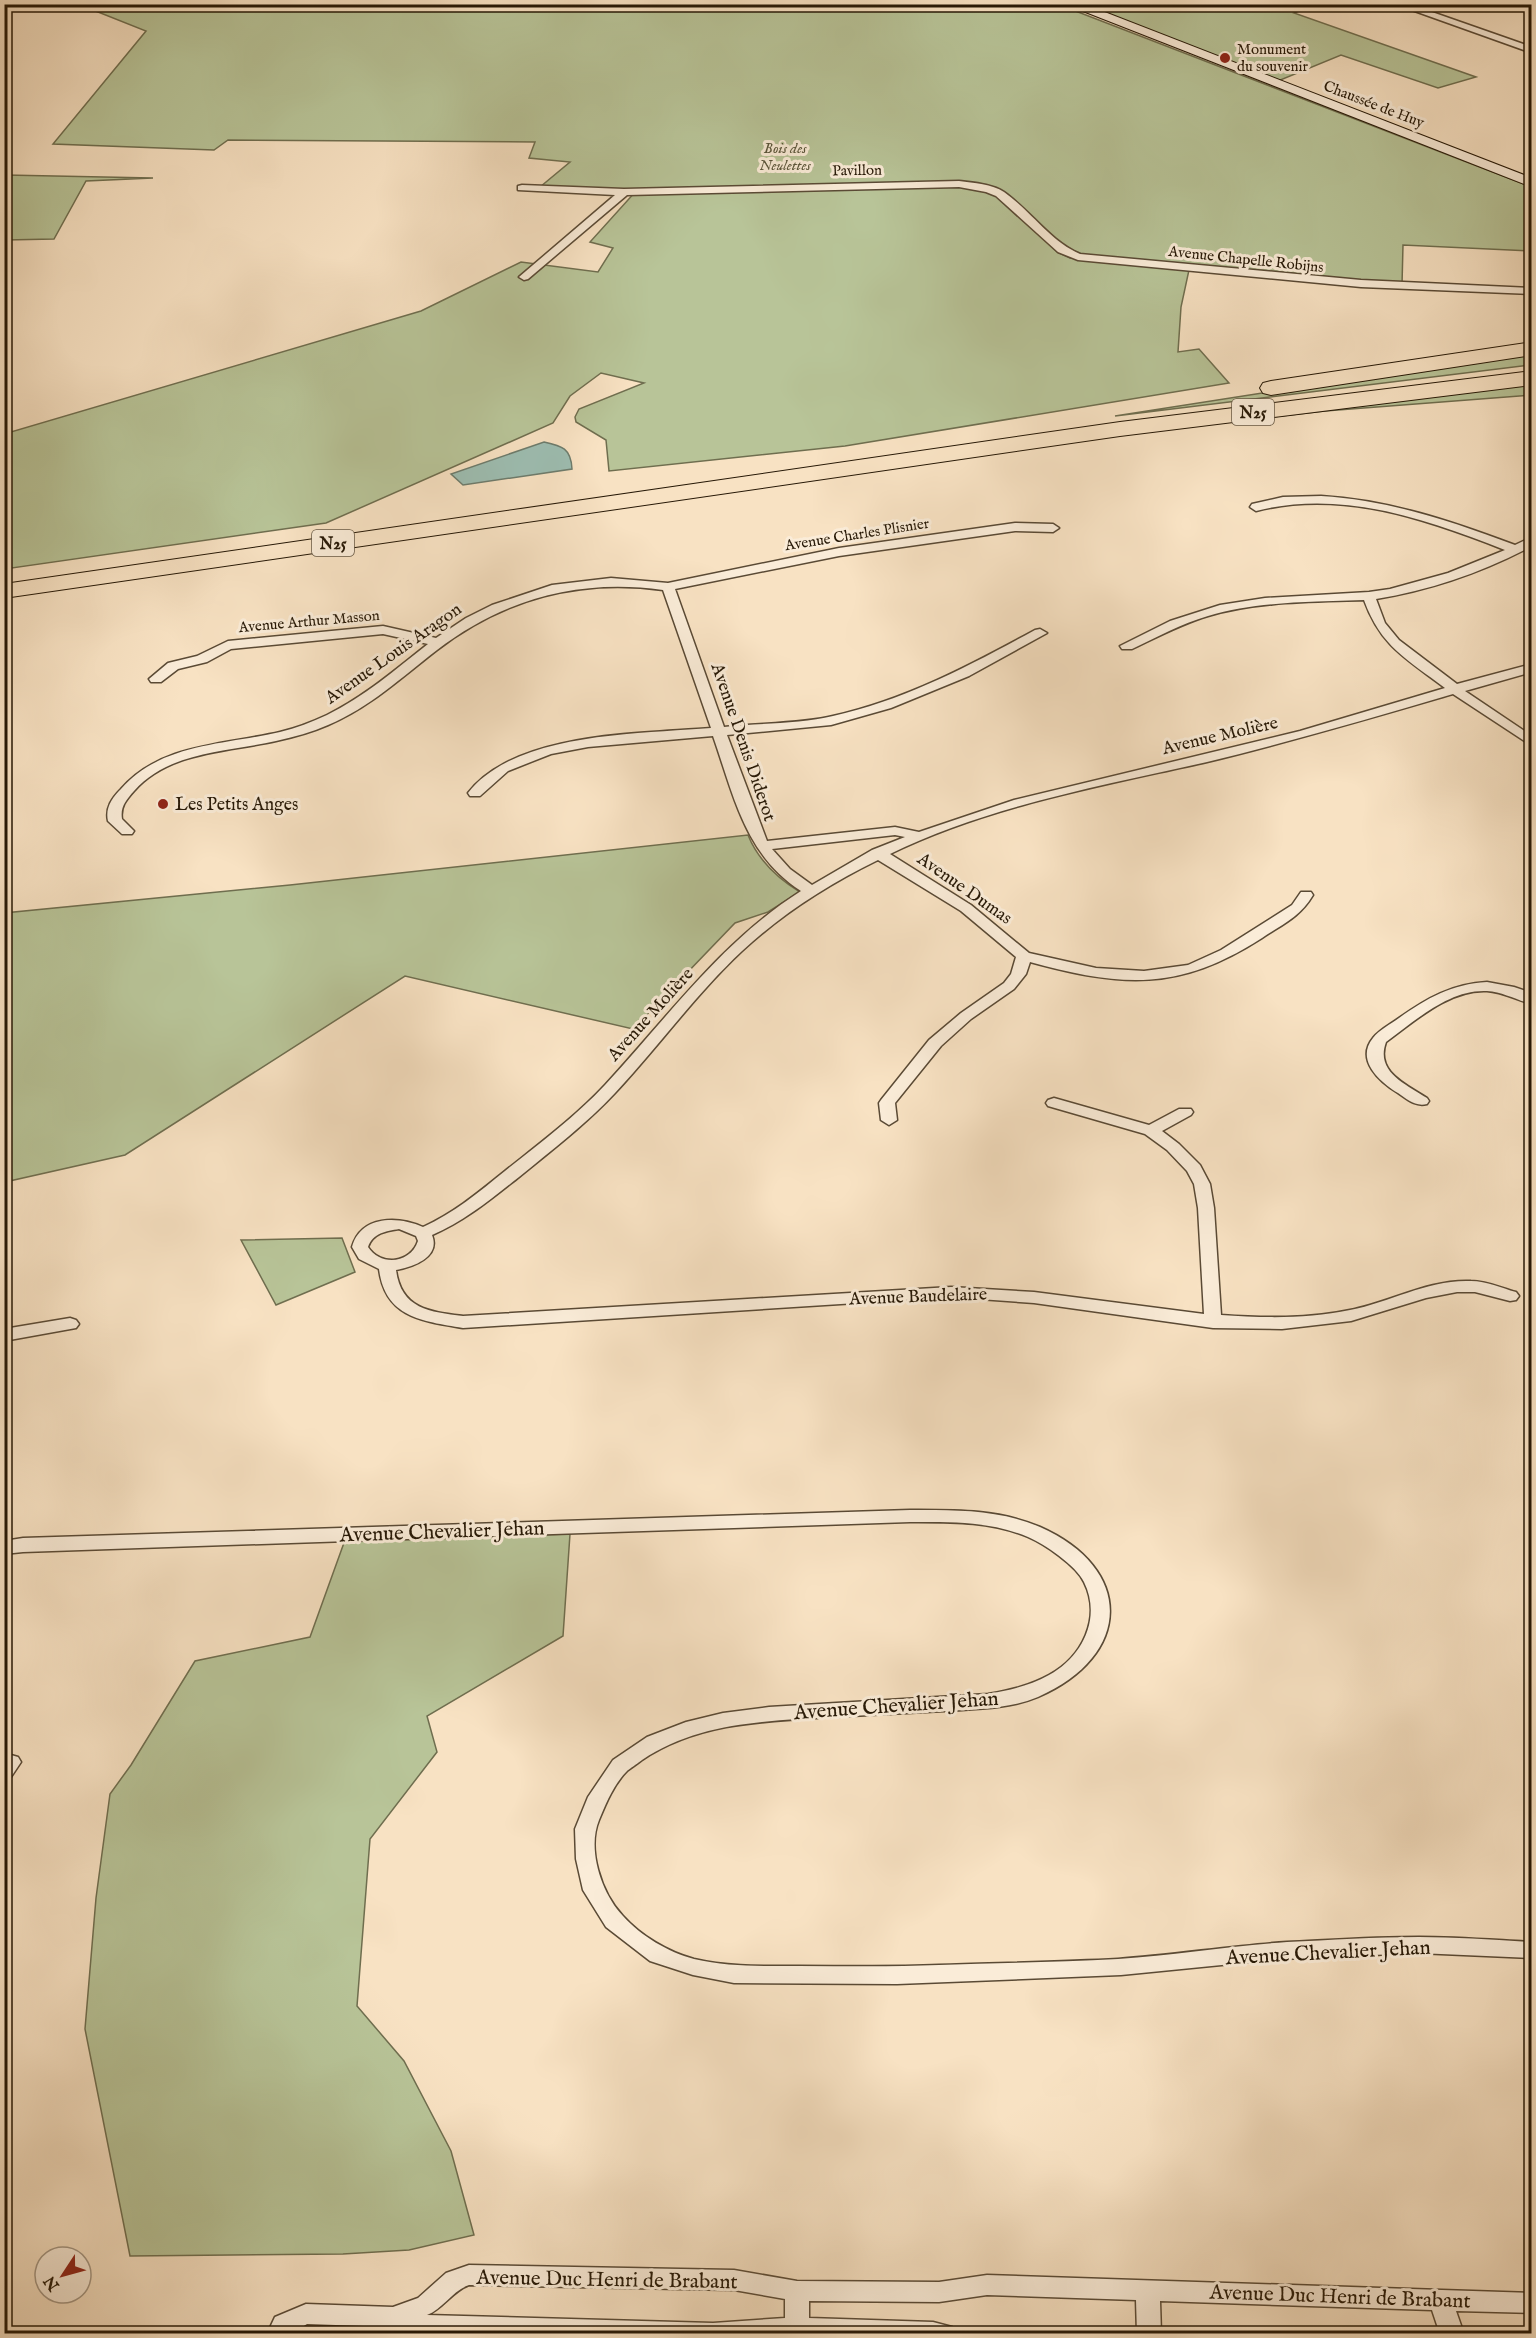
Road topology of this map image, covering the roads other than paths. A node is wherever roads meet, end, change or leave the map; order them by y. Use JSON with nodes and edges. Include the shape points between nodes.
{"nodes":[{"id":1,"x":1071,"y":4,"type":"edge"},
{"id":2,"x":1399,"y":4,"type":"edge"},
{"id":3,"x":1532,"y":50,"type":"edge"},
{"id":4,"x":1532,"y":183,"type":"edge"},
{"id":5,"x":522,"y":188,"type":"dead end"},
{"id":6,"x":982,"y":188,"type":"joint"},
{"id":7,"x":624,"y":192,"type":"junction"},
{"id":8,"x":524,"y":277,"type":"dead end"},
{"id":9,"x":1532,"y":291,"type":"edge"},
{"id":10,"x":1532,"y":348,"type":"edge"},
{"id":11,"x":1532,"y":369,"type":"edge"},
{"id":12,"x":1532,"y":378,"type":"edge"},
{"id":13,"x":1532,"y":399,"type":"edge"},
{"id":14,"x":976,"y":445,"type":"junction"},
{"id":15,"x":1256,"y":507,"type":"dead end"},
{"id":16,"x":1053,"y":528,"type":"dead end"},
{"id":17,"x":1532,"y":541,"type":"edge"},
{"id":18,"x":1515,"y":550,"type":"junction"},
{"id":19,"x":4,"y":579,"type":"edge"},
{"id":20,"x":668,"y":587,"type":"junction"},
{"id":21,"x":4,"y":591,"type":"edge"},
{"id":22,"x":1369,"y":596,"type":"junction"},
{"id":23,"x":1040,"y":633,"type":"dead end"},
{"id":24,"x":437,"y":643,"type":"junction"},
{"id":25,"x":1127,"y":646,"type":"dead end"},
{"id":26,"x":1532,"y":668,"type":"edge"},
{"id":27,"x":156,"y":679,"type":"dead end"},
{"id":28,"x":1456,"y":690,"type":"junction"},
{"id":29,"x":720,"y":732,"type":"junction"},
{"id":30,"x":1532,"y":742,"type":"edge"},
{"id":31,"x":475,"y":793,"type":"dead end"},
{"id":32,"x":127,"y":831,"type":"dead end"},
{"id":33,"x":917,"y":835,"type":"junction"},
{"id":34,"x":762,"y":846,"type":"junction"},
{"id":35,"x":877,"y":853,"type":"junction"},
{"id":36,"x":810,"y":890,"type":"junction"},
{"id":37,"x":1306,"y":896,"type":"dead end"},
{"id":38,"x":1024,"y":956,"type":"junction"},
{"id":39,"x":1532,"y":999,"type":"edge"},
{"id":40,"x":1421,"y":1101,"type":"dead end"},
{"id":41,"x":1054,"y":1103,"type":"dead end"},
{"id":42,"x":1185,"y":1112,"type":"dead end"},
{"id":43,"x":889,"y":1120,"type":"dead end"},
{"id":44,"x":1151,"y":1131,"type":"junction"},
{"id":45,"x":423,"y":1233,"type":"junction"},
{"id":46,"x":387,"y":1265,"type":"junction"},
{"id":47,"x":1510,"y":1296,"type":"dead end"},
{"id":48,"x":1213,"y":1322,"type":"junction"},
{"id":49,"x":70,"y":1324,"type":"dead end"},
{"id":50,"x":4,"y":1335,"type":"edge"},
{"id":51,"x":4,"y":1548,"type":"edge"},
{"id":52,"x":1532,"y":1950,"type":"edge"},
{"id":53,"x":1148,"y":2290,"type":"junction"},
{"id":54,"x":797,"y":2291,"type":"junction"},
{"id":55,"x":1440,"y":2299,"type":"junction"},
{"id":56,"x":1532,"y":2303,"type":"edge"},
{"id":57,"x":393,"y":2317,"type":"junction"},
{"id":58,"x":281,"y":2329,"type":"edge"},
{"id":59,"x":797,"y":2331,"type":"edge"},
{"id":60,"x":944,"y":2334,"type":"edge"},
{"id":61,"x":1149,"y":2334,"type":"edge"},
{"id":62,"x":1452,"y":2334,"type":"edge"}],
"edges":[{"from":1,"to":4,"type":"main road","name":"Chaussée de Huy"},
{"from":2,"to":3,"type":"street"},
{"from":5,"to":7,"type":"street","name":"Pavillon"},
{"from":6,"to":7,"type":"street","name":"Pavillon","via":[[939,184]]},
{"from":6,"to":9,"type":"street","name":"Avenue Chapelle Robijns","via":[[1002,196],[1062,250],[1078,257],[1357,284]]},
{"from":7,"to":8,"type":"street"},
{"from":10,"to":14,"type":"highway","via":[[996,431]]},
{"from":11,"to":14,"type":"highway","number":"N25","via":[[1324,393]]},
{"from":12,"to":14,"type":"highway","number":"N25"},
{"from":13,"to":14,"type":"highway","via":[[1277,421],[1003,453]]},
{"from":14,"to":19,"type":"highway","number":"N25"},
{"from":14,"to":21,"type":"highway","number":"N25"},
{"from":15,"to":18,"type":"street","via":[[1293,500],[1386,508],[1445,523]]},
{"from":16,"to":20,"type":"street","name":"Avenue Charles Plisnier","via":[[1015,527],[839,552]]},
{"from":17,"to":18,"type":"street"},
{"from":18,"to":22,"type":"street","via":[[1421,586]]},
{"from":20,"to":24,"type":"street","name":"Avenue Louis Aragon","via":[[617,582],[537,593],[484,612]]},
{"from":20,"to":29,"type":"street","name":"Avenue Denis Diderot"},
{"from":22,"to":25,"type":"street","via":[[1272,600],[1222,608]]},
{"from":22,"to":28,"type":"street","via":[[1379,624],[1394,643]]},
{"from":23,"to":29,"type":"street","via":[[922,693],[865,713],[831,721]]},
{"from":24,"to":27,"type":"street","name":"Avenue Arthur Masson","via":[[383,630],[228,645],[202,658],[172,666]]},
{"from":24,"to":32,"type":"street","name":"Avenue Louis Aragon","via":[[329,719],[273,738],[185,755],[149,772],[126,790],[114,811],[115,821]]},
{"from":26,"to":28,"type":"street","name":"Avenue Molière"},
{"from":28,"to":30,"type":"street"},
{"from":28,"to":33,"type":"street","name":"Avenue Molière","via":[[1294,737],[1069,789]]},
{"from":29,"to":31,"type":"street","via":[[588,743],[547,751],[503,768]]},
{"from":29,"to":34,"type":"street","name":"Avenue Denis Diderot"},
{"from":33,"to":34,"type":"street","name":"Avenue Molière","via":[[895,831]]},
{"from":33,"to":35,"type":"street","name":"Avenue Molière"},
{"from":34,"to":36,"type":"street","name":"Avenue Denis Diderot","via":[[775,864]]},
{"from":35,"to":36,"type":"street","name":"Avenue Molière"},
{"from":35,"to":38,"type":"street","name":"Avenue Dumas","via":[[966,908]]},
{"from":36,"to":45,"type":"street","name":"Avenue Molière","via":[[742,943],[570,1128],[466,1211]]},
{"from":37,"to":38,"type":"street","via":[[1298,908],[1223,955],[1175,972],[1104,975]]},
{"from":38,"to":43,"type":"street","via":[[1009,986],[928,1050],[887,1103]]},
{"from":39,"to":40,"type":"street","via":[[1489,986],[1460,988],[1446,993],[1379,1040],[1373,1058],[1378,1068]]},
{"from":41,"to":44,"type":"street"},
{"from":42,"to":44,"type":"street"},
{"from":44,"to":48,"type":"street","via":[[1185,1158],[1202,1184]]},
{"from":45,"to":46,"type":"street","via":[[423,1253],[404,1263]]},
{"from":45,"to":46,"type":"street","via":[[411,1227],[390,1225],[366,1235],[360,1247],[364,1256]]},
{"from":46,"to":48,"type":"street","name":"Avenue Baudelaire","via":[[390,1287],[399,1299],[425,1314],[462,1322],[951,1292],[1009,1295]]},
{"from":47,"to":48,"type":"street","name":"Avenue Baudelaire","via":[[1472,1286],[1457,1287],[1321,1320]]},
{"from":49,"to":50,"type":"street"},
{"from":51,"to":52,"type":"street","name":"Avenue Chevalier Jehan","via":[[910,1516],[1005,1521],[1037,1533],[1071,1555],[1093,1579],[1101,1608],[1097,1636],[1083,1658],[1058,1679],[1026,1694],[988,1701],[734,1719],[686,1729],[654,1742],[620,1765],[598,1797],[585,1829],[586,1859],[594,1890],[614,1921],[658,1955],[693,1967],[734,1974],[897,1975],[1121,1966],[1282,1951],[1418,1945]]},
{"from":53,"to":54,"type":"street","name":"Avenue Duc Henri de Brabant","via":[[987,2285],[939,2292]]},
{"from":53,"to":55,"type":"street","name":"Avenue Duc Henri de Brabant"},
{"from":53,"to":61,"type":"street"},
{"from":54,"to":57,"type":"street","name":"Avenue Duc Henri de Brabant","via":[[734,2280],[469,2275],[454,2280],[426,2306]]},
{"from":54,"to":59,"type":"street"},
{"from":55,"to":56,"type":"street","name":"Avenue Duc Henri de Brabant"},
{"from":55,"to":62,"type":"street"},
{"from":57,"to":58,"type":"street","name":"Avenue Duc Henri de Brabant","via":[[306,2314]]},
{"from":57,"to":59,"type":"street","name":"Avenue Duc Henri de Brabant","via":[[429,2326],[713,2333],[755,2328]]},
{"from":59,"to":60,"type":"street","name":"Avenue Duc Henri de Brabant"}]}
